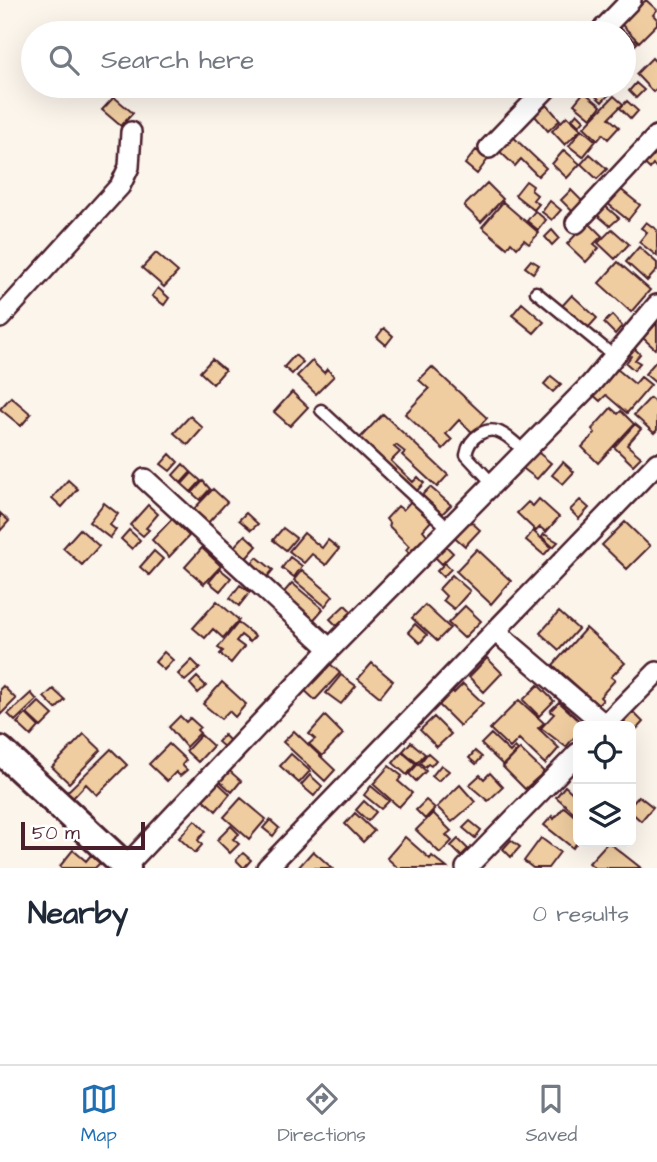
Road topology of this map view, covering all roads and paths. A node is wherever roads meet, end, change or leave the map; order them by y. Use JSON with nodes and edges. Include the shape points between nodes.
{"nodes":[{"id":1,"x":631,"y":0,"type":"edge"},
{"id":2,"x":611,"y":21,"type":"edge"},
{"id":3,"x":537,"y":98,"type":"edge"},
{"id":4,"x":131,"y":132,"type":"dead end"},
{"id":5,"x":657,"y":136,"type":"edge"},
{"id":6,"x":489,"y":148,"type":"dead end"},
{"id":7,"x":576,"y":223,"type":"dead end"},
{"id":8,"x":536,"y":292,"type":"dead end"},
{"id":9,"x":657,"y":305,"type":"edge"},
{"id":10,"x":0,"y":318,"type":"edge"},
{"id":11,"x":614,"y":356,"type":"junction"},
{"id":12,"x":321,"y":410,"type":"dead end"},
{"id":13,"x":526,"y":452,"type":"junction"},
{"id":14,"x":657,"y":463,"type":"edge"},
{"id":15,"x":145,"y":479,"type":"dead end"},
{"id":16,"x":493,"y":484,"type":"junction"},
{"id":17,"x":449,"y":529,"type":"junction"},
{"id":18,"x":495,"y":631,"type":"junction"},
{"id":19,"x":330,"y":649,"type":"junction"},
{"id":20,"x":657,"y":672,"type":"edge"},
{"id":21,"x":599,"y":721,"type":"edge"},
{"id":22,"x":610,"y":721,"type":"edge"},
{"id":23,"x":0,"y":750,"type":"edge"},
{"id":24,"x":573,"y":758,"type":"edge"},
{"id":25,"x":126,"y":867,"type":"edge"},
{"id":26,"x":267,"y":868,"type":"edge"},
{"id":27,"x":466,"y":868,"type":"edge"}],
"edges":[{"from":1,"to":2,"type":"street"},
{"from":3,"to":6,"type":"street"},
{"from":4,"to":10,"type":"street","via":[[129,167],[120,186]]},
{"from":5,"to":7,"type":"street"},
{"from":8,"to":11,"type":"lane"},
{"from":9,"to":11,"type":"street"},
{"from":11,"to":13,"type":"street"},
{"from":12,"to":17,"type":"lane"},
{"from":13,"to":16,"type":"street"},
{"from":13,"to":16,"type":"lane","via":[[495,431],[475,436],[466,455]]},
{"from":14,"to":18,"type":"street"},
{"from":15,"to":19,"type":"street"},
{"from":16,"to":17,"type":"street"},
{"from":17,"to":19,"type":"street"},
{"from":18,"to":21,"type":"street"},
{"from":18,"to":26,"type":"street"},
{"from":19,"to":25,"type":"street"},
{"from":20,"to":22,"type":"street"},
{"from":23,"to":25,"type":"street"},
{"from":24,"to":27,"type":"street"}]}
